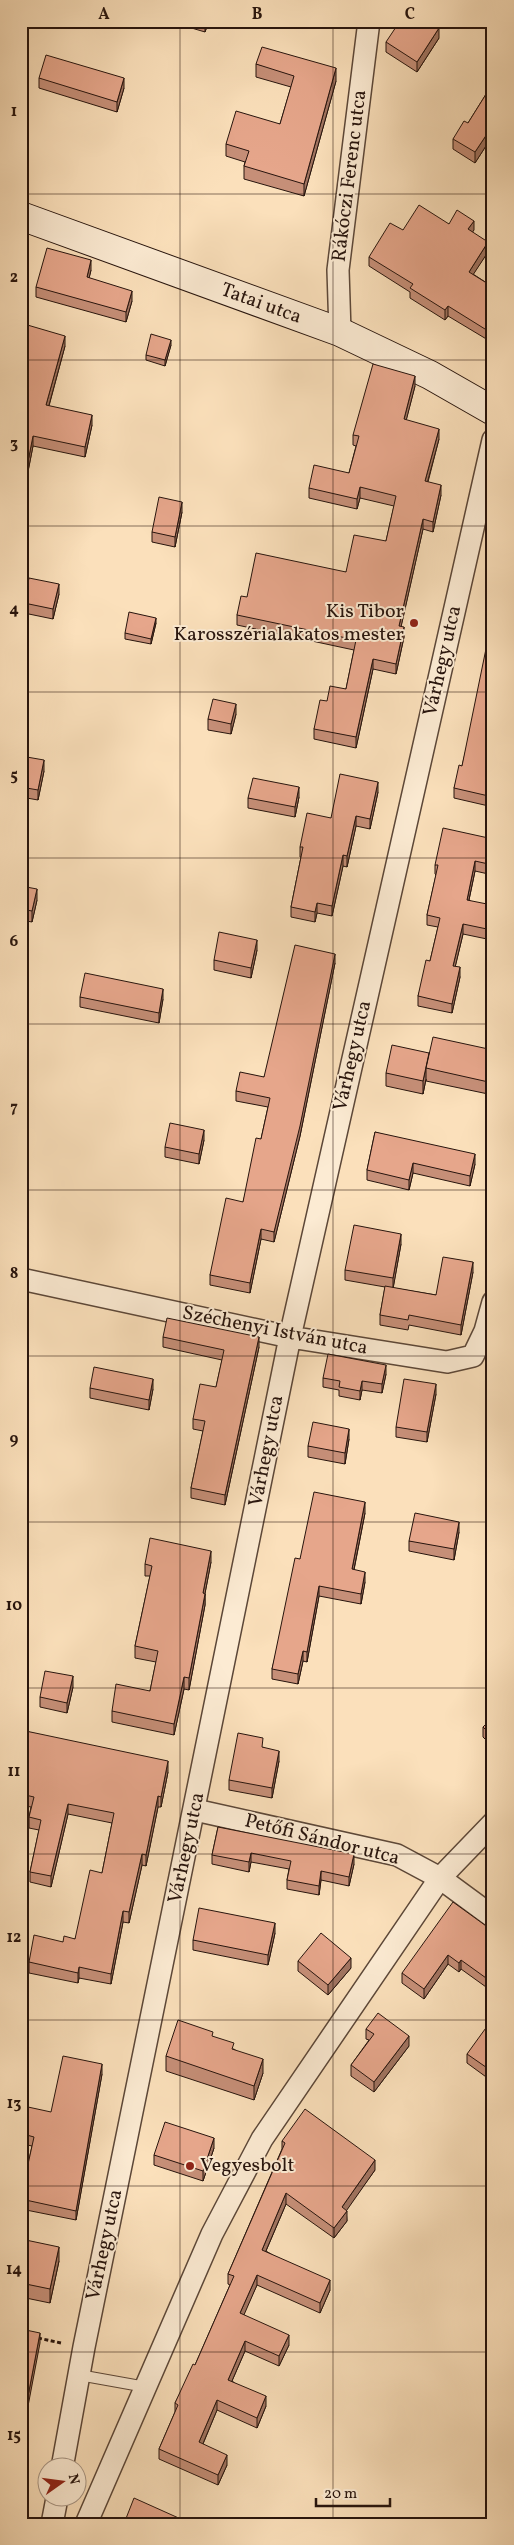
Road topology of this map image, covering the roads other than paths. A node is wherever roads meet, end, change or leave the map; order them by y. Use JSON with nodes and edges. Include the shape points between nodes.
{"nodes":[{"id":1,"x":369,"y":21,"type":"edge"},
{"id":2,"x":21,"y":216,"type":"edge"},
{"id":3,"x":340,"y":332,"type":"junction"},
{"id":4,"x":493,"y":411,"type":"edge"},
{"id":5,"x":493,"y":440,"type":"edge"},
{"id":6,"x":21,"y":1279,"type":"edge"},
{"id":7,"x":493,"y":1302,"type":"edge"},
{"id":8,"x":290,"y":1337,"type":"junction"},
{"id":9,"x":195,"y":1810,"type":"junction"},
{"id":10,"x":493,"y":1824,"type":"edge"},
{"id":11,"x":440,"y":1878,"type":"junction"},
{"id":12,"x":493,"y":1916,"type":"edge"},
{"id":13,"x":79,"y":2375,"type":"junction"},
{"id":14,"x":146,"y":2387,"type":"junction"},
{"id":15,"x":64,"y":2458,"type":"edge"},
{"id":16,"x":55,"y":2508,"type":"edge"},
{"id":17,"x":52,"y":2524,"type":"edge"},
{"id":18,"x":86,"y":2524,"type":"edge"}],
"edges":[{"from":1,"to":3,"type":"street","name":"Rákóczi Ferenc utca","via":[[338,270]]},
{"from":2,"to":3,"type":"street","name":"Tatai utca"},
{"from":3,"to":4,"type":"street","name":"Tatai utca","via":[[430,374]]},
{"from":5,"to":8,"type":"street","name":"Várhegy utca"},
{"from":6,"to":8,"type":"street","name":"Széchenyi István utca"},
{"from":7,"to":8,"type":"street","name":"Széchenyi István utca","via":[[485,1331],[473,1356],[447,1362]]},
{"from":8,"to":9,"type":"street","name":"Várhegy utca"},
{"from":9,"to":11,"type":"street","name":"Petőfi Sándor utca","via":[[397,1855]]},
{"from":9,"to":13,"type":"street","name":"Várhegy utca"},
{"from":10,"to":11,"type":"street"},
{"from":11,"to":12,"type":"street","name":"Petőfi Sándor utca"},
{"from":11,"to":14,"type":"street","via":[[262,2139],[212,2234]]},
{"from":13,"to":14,"type":"lane"},
{"from":13,"to":15,"type":"street","name":"Várhegy utca"},
{"from":14,"to":18,"type":"street"},
{"from":16,"to":17,"type":"street"}]}
